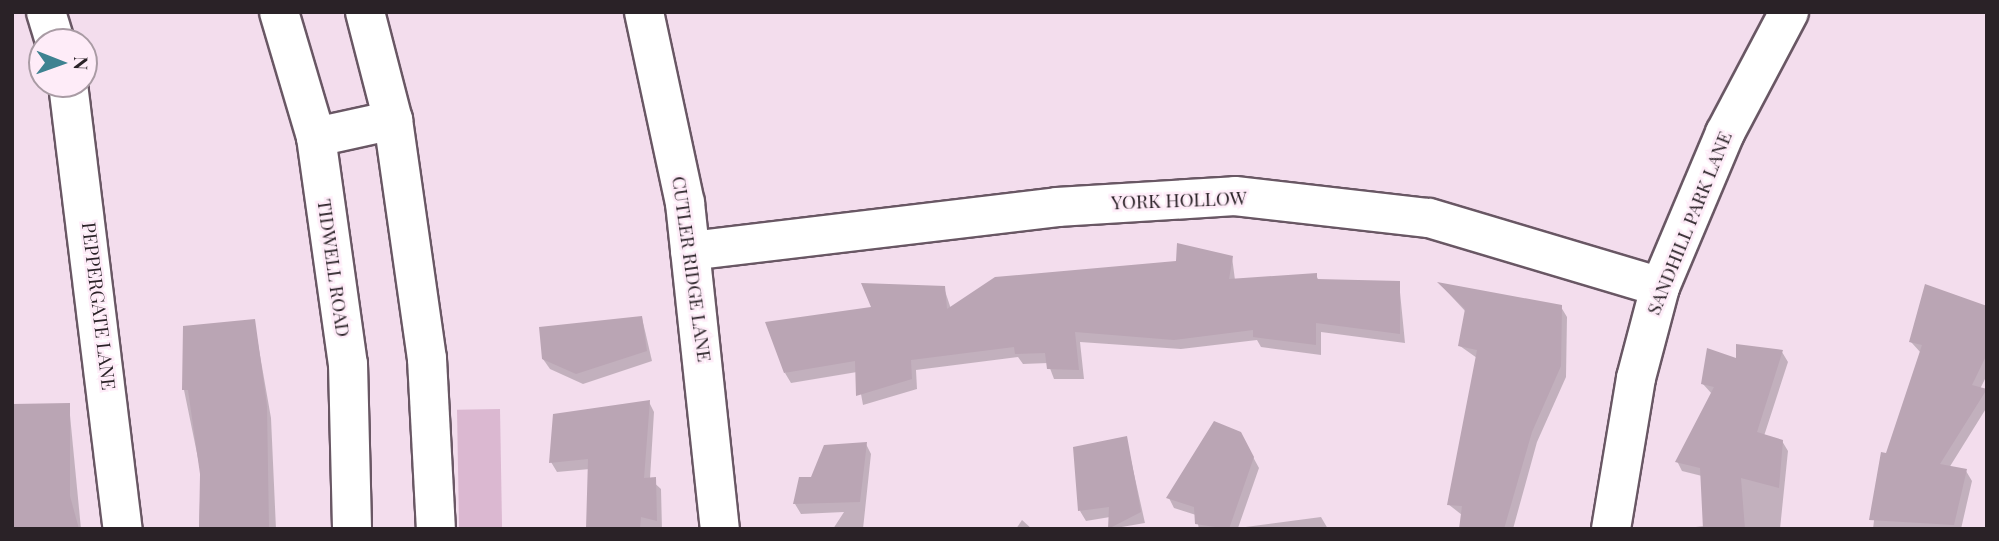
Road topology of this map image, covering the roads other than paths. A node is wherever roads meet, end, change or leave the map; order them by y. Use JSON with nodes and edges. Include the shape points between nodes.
{"nodes":[{"id":1,"x":279,"y":12,"type":"edge"},
{"id":2,"x":365,"y":12,"type":"edge"},
{"id":3,"x":644,"y":12,"type":"edge"},
{"id":4,"x":1788,"y":12,"type":"edge"},
{"id":5,"x":70,"y":98,"type":"edge"},
{"id":6,"x":393,"y":120,"type":"junction"},
{"id":7,"x":316,"y":137,"type":"junction"},
{"id":8,"x":690,"y":251,"type":"junction"},
{"id":9,"x":1660,"y":287,"type":"junction"},
{"id":10,"x":123,"y":529,"type":"edge"},
{"id":11,"x":352,"y":529,"type":"edge"},
{"id":12,"x":436,"y":529,"type":"edge"},
{"id":13,"x":720,"y":529,"type":"edge"},
{"id":14,"x":1611,"y":529,"type":"edge"}],
"edges":[{"from":1,"to":7,"type":"street","name":"TIDWELL ROAD"},
{"from":2,"to":6,"type":"street"},
{"from":3,"to":8,"type":"street","name":"CUTLER RIDGE LANE"},
{"from":4,"to":9,"type":"street","name":"SANDHILL PARK LANE","via":[[1725,133]]},
{"from":5,"to":10,"type":"street","name":"PEPPERGATE LANE"},
{"from":6,"to":7,"type":"street"},
{"from":6,"to":12,"type":"street","via":[[427,359]]},
{"from":7,"to":11,"type":"street","name":"TIDWELL ROAD","via":[[348,364]]},
{"from":8,"to":9,"type":"street","name":"YORK HOLLOW","via":[[1057,207],[1235,196],[1429,218]]},
{"from":8,"to":13,"type":"street","name":"CUTLER RIDGE LANE"},
{"from":9,"to":14,"type":"street","name":"SANDHILL PARK LANE","via":[[1636,378]]}]}
